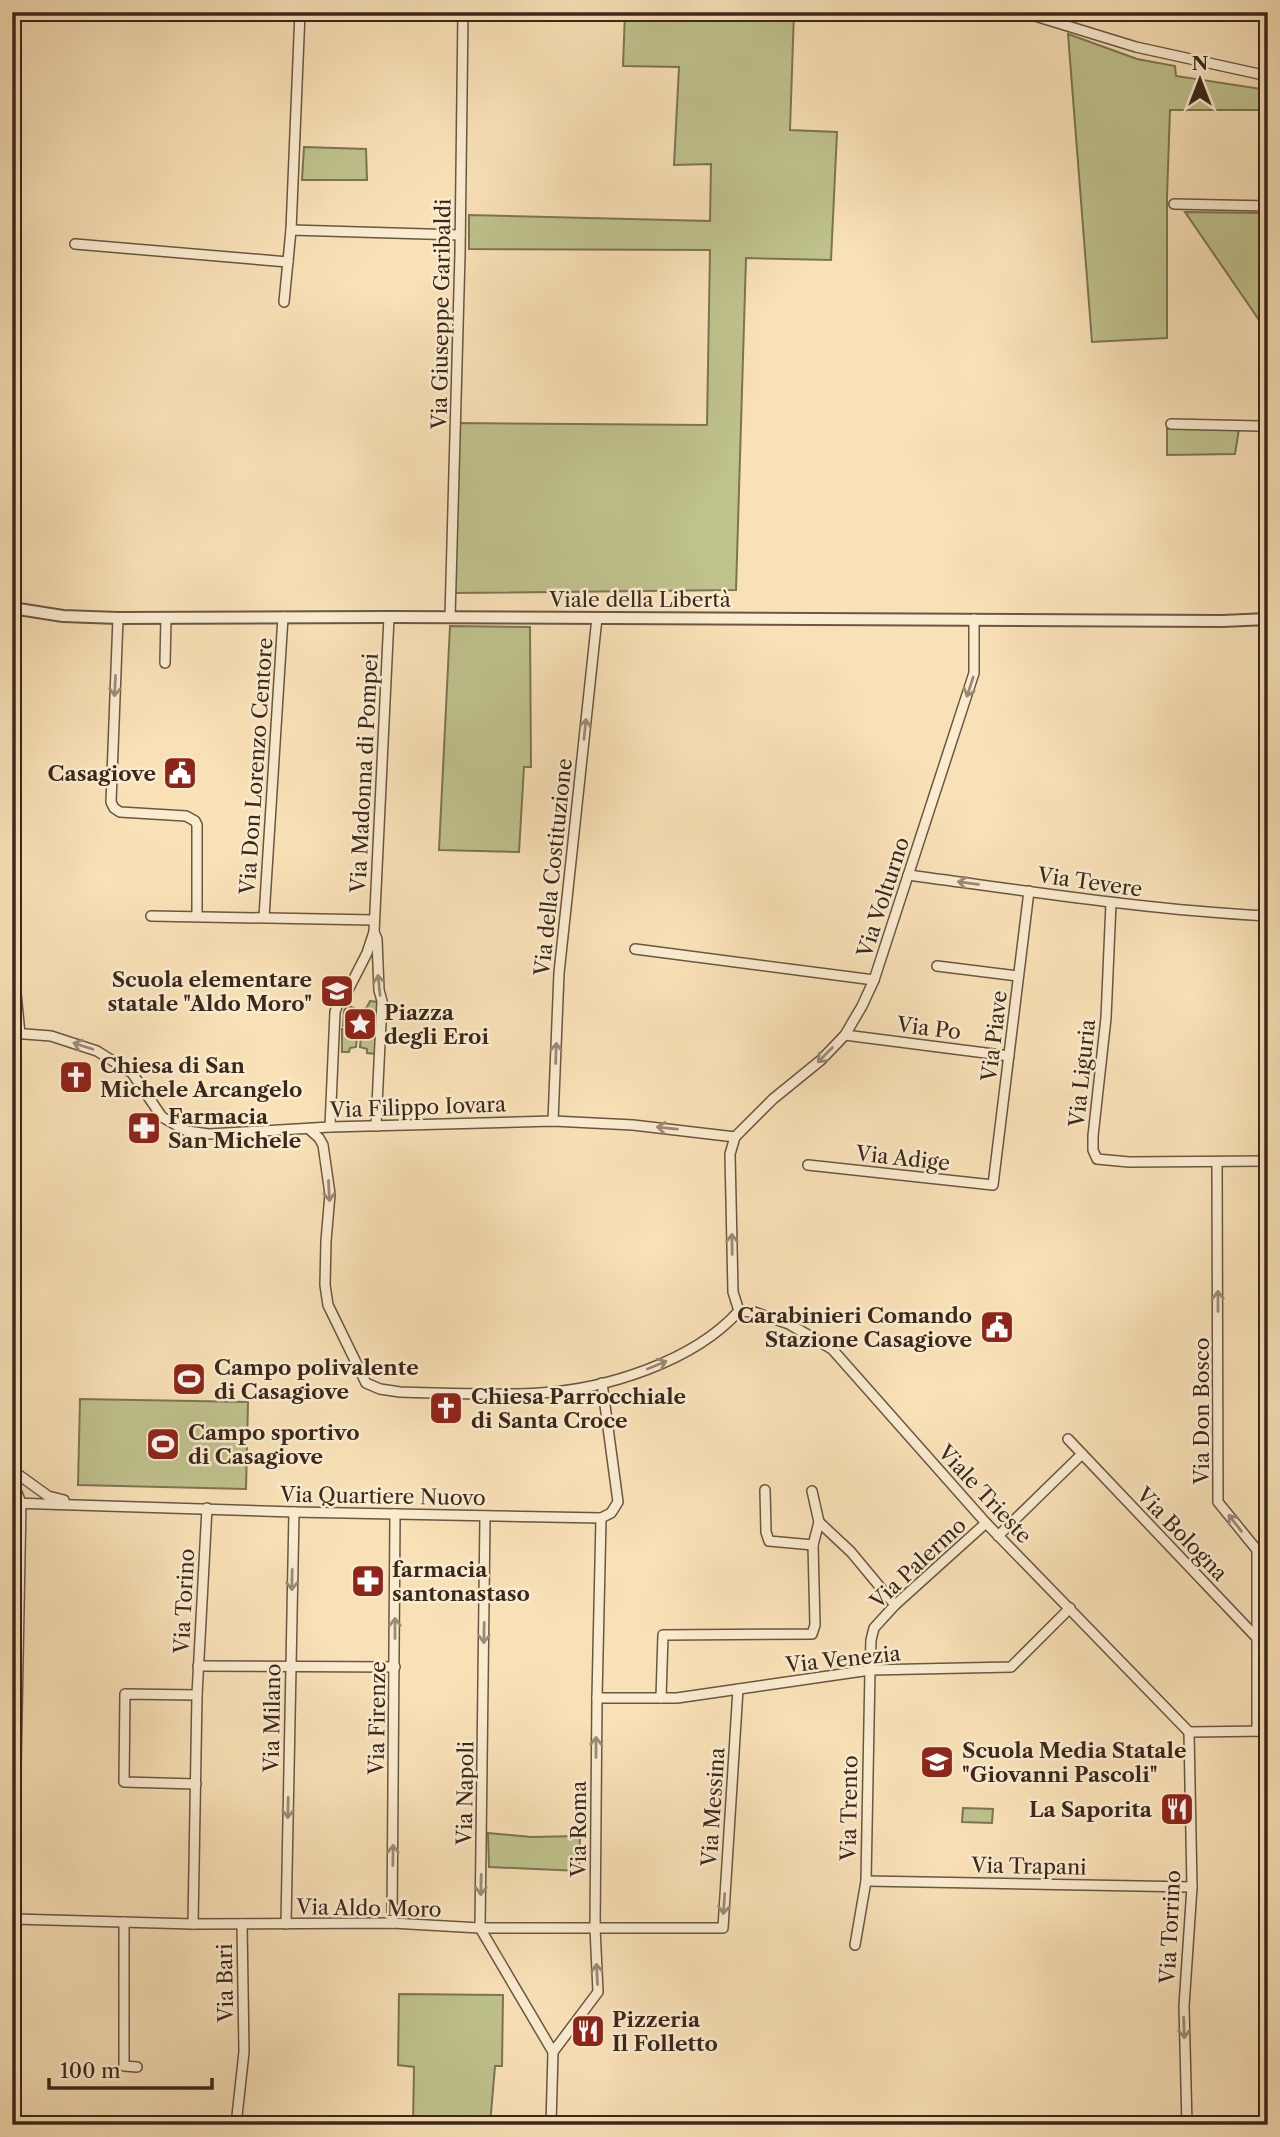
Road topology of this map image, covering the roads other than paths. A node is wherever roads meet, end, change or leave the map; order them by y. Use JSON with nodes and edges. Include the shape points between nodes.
{"nodes":[{"id":1,"x":299,"y":12,"type":"edge"},
{"id":2,"x":463,"y":12,"type":"edge"},
{"id":3,"x":1022,"y":12,"type":"edge"},
{"id":4,"x":1268,"y":76,"type":"edge"},
{"id":5,"x":1174,"y":204,"type":"dead end"},
{"id":6,"x":1268,"y":206,"type":"edge"},
{"id":7,"x":291,"y":230,"type":"junction"},
{"id":8,"x":460,"y":235,"type":"junction"},
{"id":9,"x":75,"y":244,"type":"dead end"},
{"id":10,"x":288,"y":262,"type":"junction"},
{"id":11,"x":284,"y":302,"type":"dead end"},
{"id":12,"x":1268,"y":423,"type":"edge"},
{"id":13,"x":1171,"y":424,"type":"dead end"},
{"id":14,"x":12,"y":608,"type":"edge"},
{"id":15,"x":284,"y":617,"type":"junction"},
{"id":16,"x":389,"y":617,"type":"junction"},
{"id":17,"x":450,"y":617,"type":"junction"},
{"id":18,"x":118,"y":618,"type":"junction"},
{"id":19,"x":166,"y":618,"type":"junction"},
{"id":20,"x":597,"y":618,"type":"junction"},
{"id":21,"x":974,"y":619,"type":"junction"},
{"id":22,"x":1268,"y":619,"type":"edge"},
{"id":23,"x":165,"y":663,"type":"dead end"},
{"id":24,"x":12,"y":764,"type":"edge"},
{"id":25,"x":908,"y":875,"type":"junction"},
{"id":26,"x":1029,"y":891,"type":"junction"},
{"id":27,"x":1111,"y":904,"type":"junction"},
{"id":28,"x":151,"y":916,"type":"dead end"},
{"id":29,"x":197,"y":916,"type":"junction"},
{"id":30,"x":1268,"y":916,"type":"edge"},
{"id":31,"x":264,"y":917,"type":"junction"},
{"id":32,"x":374,"y":920,"type":"junction"},
{"id":33,"x":374,"y":932,"type":"junction"},
{"id":34,"x":635,"y":950,"type":"dead end"},
{"id":35,"x":937,"y":966,"type":"dead end"},
{"id":36,"x":1018,"y":976,"type":"junction"},
{"id":37,"x":874,"y":980,"type":"junction"},
{"id":38,"x":16,"y":1034,"type":"edge"},
{"id":39,"x":845,"y":1035,"type":"junction"},
{"id":40,"x":1009,"y":1056,"type":"junction"},
{"id":41,"x":553,"y":1121,"type":"junction"},
{"id":42,"x":376,"y":1126,"type":"junction"},
{"id":43,"x":330,"y":1127,"type":"junction"},
{"id":44,"x":309,"y":1129,"type":"junction"},
{"id":45,"x":735,"y":1137,"type":"junction"},
{"id":46,"x":1268,"y":1161,"type":"edge"},
{"id":47,"x":1217,"y":1162,"type":"junction"},
{"id":48,"x":808,"y":1165,"type":"dead end"},
{"id":49,"x":993,"y":1185,"type":"joint"},
{"id":50,"x":739,"y":1311,"type":"junction"},
{"id":51,"x":602,"y":1383,"type":"junction"},
{"id":52,"x":1068,"y":1439,"type":"dead end"},
{"id":53,"x":1082,"y":1454,"type":"junction"},
{"id":54,"x":12,"y":1470,"type":"edge"},
{"id":55,"x":12,"y":1480,"type":"edge"},
{"id":56,"x":765,"y":1490,"type":"dead end"},
{"id":57,"x":812,"y":1492,"type":"dead end"},
{"id":58,"x":17,"y":1503,"type":"edge"},
{"id":59,"x":83,"y":1505,"type":"junction"},
{"id":60,"x":207,"y":1508,"type":"junction"},
{"id":61,"x":294,"y":1512,"type":"junction"},
{"id":62,"x":396,"y":1514,"type":"junction"},
{"id":63,"x":485,"y":1516,"type":"junction"},
{"id":64,"x":601,"y":1518,"type":"junction"},
{"id":65,"x":819,"y":1521,"type":"junction"},
{"id":66,"x":986,"y":1524,"type":"junction"},
{"id":67,"x":998,"y":1536,"type":"junction"},
{"id":68,"x":813,"y":1545,"type":"junction"},
{"id":69,"x":895,"y":1605,"type":"junction"},
{"id":70,"x":1070,"y":1608,"type":"junction"},
{"id":71,"x":1257,"y":1638,"type":"junction"},
{"id":72,"x":198,"y":1666,"type":"junction"},
{"id":73,"x":290,"y":1667,"type":"junction"},
{"id":74,"x":395,"y":1667,"type":"junction"},
{"id":75,"x":870,"y":1670,"type":"junction"},
{"id":76,"x":738,"y":1689,"type":"junction"},
{"id":77,"x":197,"y":1695,"type":"junction"},
{"id":78,"x":597,"y":1698,"type":"junction"},
{"id":79,"x":661,"y":1698,"type":"junction"},
{"id":80,"x":1263,"y":1731,"type":"edge"},
{"id":81,"x":1189,"y":1732,"type":"junction"},
{"id":82,"x":196,"y":1784,"type":"junction"},
{"id":83,"x":866,"y":1881,"type":"junction"},
{"id":84,"x":1192,"y":1887,"type":"junction"},
{"id":85,"x":15,"y":1919,"type":"junction"},
{"id":86,"x":124,"y":1922,"type":"junction"},
{"id":87,"x":392,"y":1923,"type":"junction"},
{"id":88,"x":193,"y":1924,"type":"junction"},
{"id":89,"x":242,"y":1924,"type":"junction"},
{"id":90,"x":286,"y":1924,"type":"junction"},
{"id":91,"x":480,"y":1928,"type":"junction"},
{"id":92,"x":595,"y":1928,"type":"junction"},
{"id":93,"x":723,"y":1928,"type":"joint"},
{"id":94,"x":855,"y":1945,"type":"dead end"},
{"id":95,"x":12,"y":1976,"type":"edge"},
{"id":96,"x":553,"y":2052,"type":"junction"},
{"id":97,"x":137,"y":2067,"type":"dead end"},
{"id":98,"x":236,"y":2125,"type":"edge"},
{"id":99,"x":551,"y":2125,"type":"edge"},
{"id":100,"x":1187,"y":2125,"type":"edge"}],
"edges":[{"from":1,"to":7,"type":"street"},
{"from":2,"to":8,"type":"street","name":"Via Giuseppe Garibaldi"},
{"from":3,"to":4,"type":"street","via":[[1136,47]]},
{"from":5,"to":6,"type":"street"},
{"from":7,"to":8,"type":"street"},
{"from":7,"to":10,"type":"street"},
{"from":8,"to":17,"type":"street","name":"Via Giuseppe Garibaldi"},
{"from":9,"to":10,"type":"street"},
{"from":10,"to":11,"type":"street"},
{"from":12,"to":13,"type":"street"},
{"from":14,"to":18,"type":"street","name":"Viale della Libertà"},
{"from":15,"to":16,"type":"street","name":"Viale della Libertà"},
{"from":15,"to":19,"type":"street","name":"Viale della Libertà"},
{"from":15,"to":31,"type":"street","name":"Via Don Lorenzo Centore"},
{"from":16,"to":17,"type":"street","name":"Viale della Libertà"},
{"from":16,"to":32,"type":"street","name":"Via Madonna di Pompei"},
{"from":17,"to":20,"type":"street","name":"Viale della Libertà"},
{"from":18,"to":19,"type":"street","name":"Viale della Libertà"},
{"from":18,"to":29,"type":"street","one_way":true,"via":[[110,796],[120,812],[150,809],[195,821]]},
{"from":19,"to":23,"type":"street"},
{"from":20,"to":21,"type":"street","name":"Viale della Libertà"},
{"from":41,"to":20,"type":"street","name":"Via della Costituzione","one_way":true,"via":[[559,973]]},
{"from":21,"to":22,"type":"street","name":"Viale della Libertà"},
{"from":21,"to":25,"type":"street","name":"Via Volturno","one_way":true,"via":[[974,673]]},
{"from":24,"to":38,"type":"street"},
{"from":26,"to":25,"type":"street","name":"Via Tevere","one_way":true},
{"from":25,"to":37,"type":"street","name":"Via Volturno"},
{"from":26,"to":27,"type":"street","name":"Via Tevere"},
{"from":26,"to":36,"type":"street","name":"Via Piave"},
{"from":27,"to":30,"type":"street","name":"Via Tevere"},
{"from":27,"to":47,"type":"street","name":"Via Liguria","via":[[1093,1150],[1097,1159]]},
{"from":28,"to":29,"type":"street"},
{"from":29,"to":31,"type":"street"},
{"from":31,"to":32,"type":"street"},
{"from":32,"to":33,"type":"street","name":"Via Madonna di Pompei"},
{"from":42,"to":33,"type":"street","one_way":true,"via":[[382,1001]]},
{"from":33,"to":43,"type":"street","via":[[335,1012]]},
{"from":34,"to":37,"type":"street"},
{"from":35,"to":36,"type":"street"},
{"from":36,"to":40,"type":"street","name":"Via Piave"},
{"from":37,"to":39,"type":"street","name":"Via Volturno"},
{"from":44,"to":38,"type":"street","name":"Via Filippo Iovara","one_way":true,"via":[[187,1131],[162,1117],[132,1073],[97,1051],[51,1036]]},
{"from":39,"to":40,"type":"street","name":"Via Po"},
{"from":39,"to":45,"type":"street","name":"Via Volturno","one_way":true},
{"from":40,"to":49,"type":"street","name":"Via Piave"},
{"from":41,"to":42,"type":"street","name":"Via Filippo Iovara"},
{"from":45,"to":41,"type":"street","name":"Via Filippo Iovara","one_way":true},
{"from":42,"to":43,"type":"street","name":"Via Filippo Iovara"},
{"from":43,"to":44,"type":"street","name":"Via Filippo Iovara"},
{"from":44,"to":51,"type":"street","one_way":true,"via":[[323,1145],[330,1194],[324,1285],[328,1305],[366,1383],[400,1392],[541,1393]]},
{"from":50,"to":45,"type":"street","one_way":true,"via":[[733,1292],[730,1154]]},
{"from":46,"to":47,"type":"street","name":"Via Liguria"},
{"from":71,"to":47,"type":"street","name":"Via Don Bosco","one_way":true,"via":[[1257,1550],[1219,1502]]},
{"from":48,"to":49,"type":"street","name":"Via Adige"},
{"from":51,"to":50,"type":"street","one_way":true,"via":[[686,1352]]},
{"from":50,"to":66,"type":"street","name":"Viale Trieste","via":[[789,1324],[832,1349]]},
{"from":51,"to":64,"type":"street","via":[[618,1503]]},
{"from":52,"to":53,"type":"street","name":"Via Bologna"},
{"from":53,"to":67,"type":"street"},
{"from":53,"to":71,"type":"street","name":"Via Bologna"},
{"from":54,"to":59,"type":"street","via":[[48,1496]]},
{"from":55,"to":58,"type":"street"},
{"from":56,"to":68,"type":"street","via":[[769,1541]]},
{"from":57,"to":65,"type":"street"},
{"from":58,"to":59,"type":"street","name":"Via Quartiere Nuovo"},
{"from":58,"to":85,"type":"street"},
{"from":59,"to":60,"type":"street","name":"Via Quartiere Nuovo"},
{"from":60,"to":61,"type":"street","name":"Via Quartiere Nuovo"},
{"from":60,"to":72,"type":"street","name":"Via Torino"},
{"from":61,"to":62,"type":"street","name":"Via Quartiere Nuovo"},
{"from":61,"to":73,"type":"street","name":"Via Milano","one_way":true},
{"from":62,"to":63,"type":"street","name":"Via Quartiere Nuovo"},
{"from":74,"to":62,"type":"street","name":"Via Firenze","one_way":true},
{"from":63,"to":64,"type":"street","name":"Via Quartiere Nuovo"},
{"from":63,"to":91,"type":"street","name":"Via Napoli","one_way":true},
{"from":64,"to":78,"type":"street","name":"Via Roma"},
{"from":65,"to":68,"type":"street"},
{"from":65,"to":69,"type":"street"},
{"from":66,"to":67,"type":"street","name":"Viale Trieste"},
{"from":66,"to":69,"type":"street","name":"Via Palermo"},
{"from":67,"to":70,"type":"street","name":"Viale Trieste"},
{"from":68,"to":79,"type":"street","via":[[812,1634],[663,1635]]},
{"from":69,"to":75,"type":"street","name":"Via Palermo","via":[[874,1628]]},
{"from":70,"to":75,"type":"street","name":"Via Venezia","via":[[1011,1667]]},
{"from":70,"to":81,"type":"street","name":"Viale Trieste"},
{"from":71,"to":80,"type":"street","name":"Via Don Bosco"},
{"from":72,"to":73,"type":"street"},
{"from":72,"to":77,"type":"street","name":"Via Torino"},
{"from":73,"to":74,"type":"street"},
{"from":73,"to":90,"type":"street","name":"Via Milano","one_way":true},
{"from":87,"to":74,"type":"street","name":"Via Firenze","one_way":true},
{"from":75,"to":76,"type":"street","name":"Via Venezia"},
{"from":75,"to":83,"type":"street","name":"Via Trento"},
{"from":76,"to":79,"type":"street","name":"Via Venezia"},
{"from":76,"to":93,"type":"street","name":"Via Messina","one_way":true},
{"from":77,"to":82,"type":"street","name":"Via Torino"},
{"from":77,"to":82,"type":"street","via":[[125,1694],[124,1782]]},
{"from":78,"to":79,"type":"street","name":"Via Venezia"},
{"from":92,"to":78,"type":"street","name":"Via Roma","one_way":true},
{"from":80,"to":81,"type":"street"},
{"from":81,"to":84,"type":"street","name":"Via Torrino"},
{"from":82,"to":88,"type":"street","name":"Via Torino"},
{"from":83,"to":84,"type":"street","name":"Via Trapani"},
{"from":83,"to":94,"type":"street","name":"Via Trento"},
{"from":84,"to":100,"type":"street","name":"Via Torrino","one_way":true,"via":[[1184,2006]]},
{"from":85,"to":86,"type":"street","name":"Via Aldo Moro"},
{"from":85,"to":95,"type":"street"},
{"from":86,"to":88,"type":"street","name":"Via Aldo Moro"},
{"from":86,"to":97,"type":"street","via":[[124,2066]]},
{"from":87,"to":90,"type":"street","name":"Via Aldo Moro"},
{"from":87,"to":91,"type":"street","name":"Via Aldo Moro"},
{"from":88,"to":89,"type":"street","name":"Via Aldo Moro"},
{"from":89,"to":90,"type":"street","name":"Via Aldo Moro"},
{"from":89,"to":98,"type":"street","name":"Via Bari","via":[[244,2052]]},
{"from":91,"to":92,"type":"street","name":"Via Aldo Moro"},
{"from":91,"to":96,"type":"street"},
{"from":92,"to":93,"type":"street","name":"Via Aldo Moro"},
{"from":96,"to":92,"type":"street","name":"Via Roma","one_way":true,"via":[[598,1992]]},
{"from":96,"to":99,"type":"street"}]}
